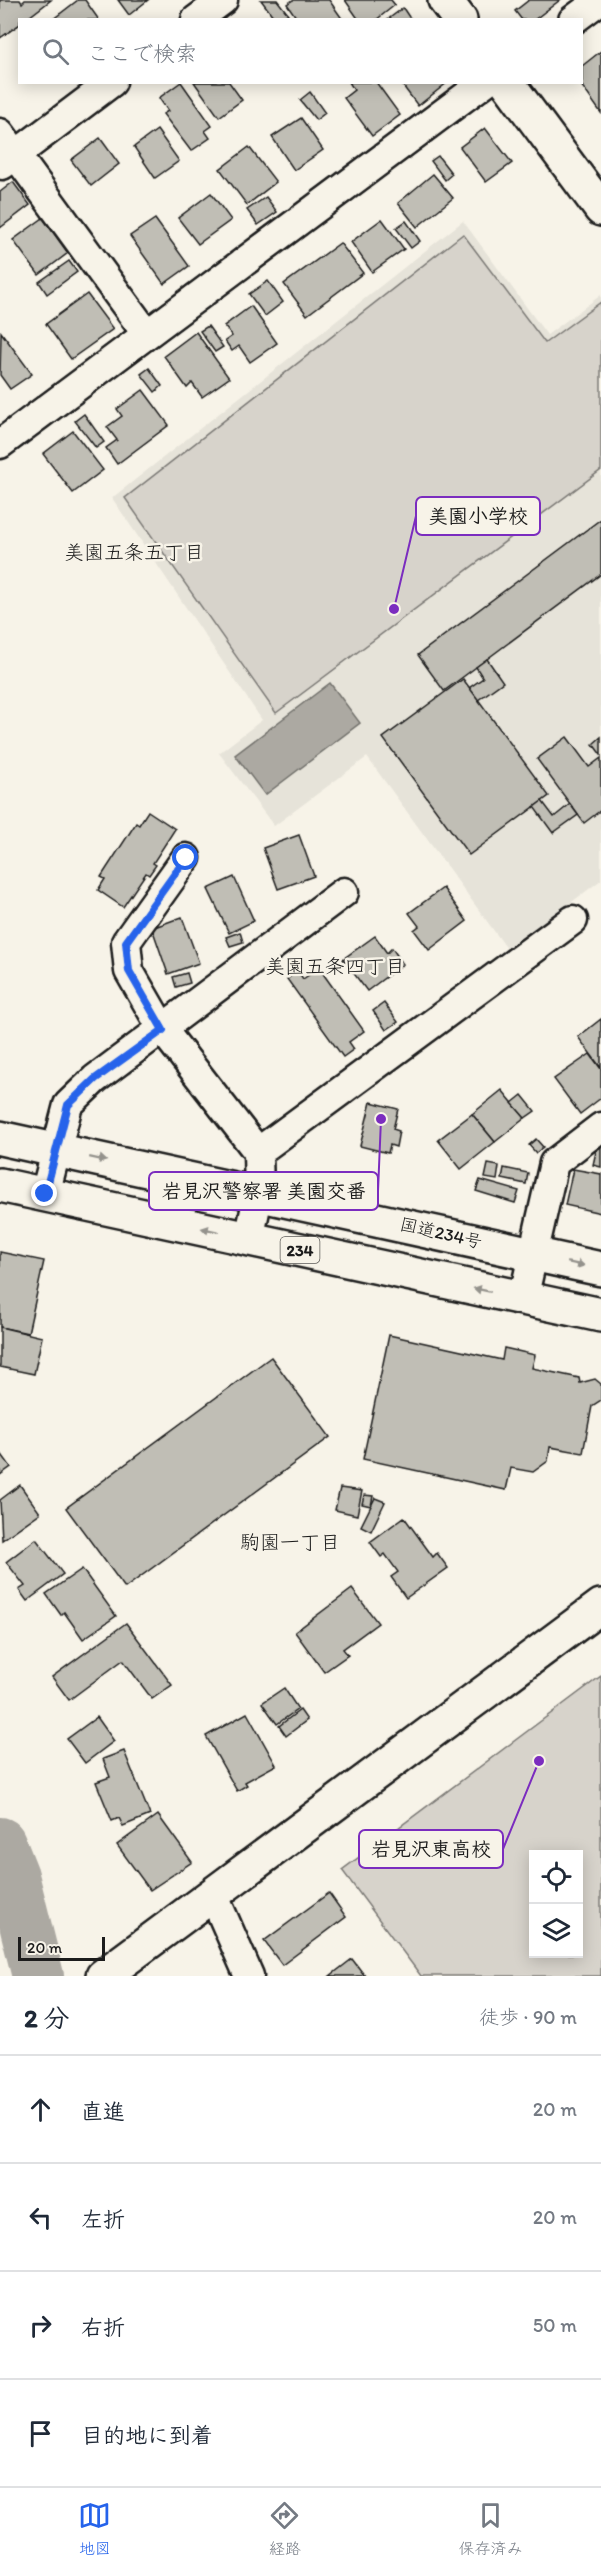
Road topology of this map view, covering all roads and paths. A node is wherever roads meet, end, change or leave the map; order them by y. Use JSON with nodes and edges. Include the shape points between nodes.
{"nodes":[{"id":1,"x":223,"y":0,"type":"edge"},
{"id":2,"x":445,"y":0,"type":"edge"},
{"id":3,"x":600,"y":0,"type":"edge"},
{"id":4,"x":199,"y":18,"type":"edge"},
{"id":5,"x":458,"y":18,"type":"edge"},
{"id":6,"x":576,"y":18,"type":"edge"},
{"id":7,"x":109,"y":84,"type":"edge"},
{"id":8,"x":481,"y":84,"type":"edge"},
{"id":9,"x":508,"y":84,"type":"edge"},
{"id":10,"x":5,"y":152,"type":"edge"},
{"id":11,"x":601,"y":209,"type":"edge"},
{"id":12,"x":146,"y":333,"type":"junction"},
{"id":13,"x":0,"y":444,"type":"edge"},
{"id":14,"x":186,"y":858,"type":"dead end"},
{"id":15,"x":344,"y":892,"type":"dead end"},
{"id":16,"x":573,"y":920,"type":"dead end"},
{"id":17,"x":163,"y":1030,"type":"junction"},
{"id":18,"x":601,"y":1127,"type":"edge"},
{"id":19,"x":0,"y":1138,"type":"edge"},
{"id":20,"x":56,"y":1150,"type":"junction"},
{"id":21,"x":258,"y":1152,"type":"junction"},
{"id":22,"x":0,"y":1185,"type":"edge"},
{"id":23,"x":258,"y":1192,"type":"junction"},
{"id":24,"x":45,"y":1194,"type":"junction"},
{"id":25,"x":249,"y":1239,"type":"junction"},
{"id":26,"x":533,"y":1254,"type":"junction"},
{"id":27,"x":601,"y":1269,"type":"edge"},
{"id":28,"x":523,"y":1299,"type":"junction"},
{"id":29,"x":601,"y":1316,"type":"edge"},
{"id":30,"x":601,"y":1606,"type":"edge"},
{"id":31,"x":213,"y":1894,"type":"junction"},
{"id":32,"x":103,"y":1976,"type":"edge"},
{"id":33,"x":249,"y":1976,"type":"edge"}],
"edges":[{"from":1,"to":4,"type":"street"},
{"from":2,"to":5,"type":"main road"},
{"from":3,"to":6,"type":"street"},
{"from":7,"to":10,"type":"street"},
{"from":8,"to":12,"type":"street"},
{"from":9,"to":11,"type":"main road"},
{"from":10,"to":12,"type":"street"},
{"from":12,"to":13,"type":"street"},
{"from":14,"to":17,"type":"street","via":[[126,942],[129,971]]},
{"from":15,"to":17,"type":"street"},
{"from":16,"to":21,"type":"street"},
{"from":17,"to":20,"type":"street","via":[[95,1079],[68,1105]]},
{"from":17,"to":21,"type":"street"},
{"from":18,"to":26,"type":"street","via":[[554,1163]]},
{"from":19,"to":20,"type":"main road","name":"国道234号"},
{"from":20,"to":23,"type":"main road","name":"国道234号","one_way":true},
{"from":20,"to":24,"type":"street"},
{"from":21,"to":23,"type":"street"},
{"from":22,"to":24,"type":"main road","number":"234"},
{"from":23,"to":25,"type":"street"},
{"from":23,"to":26,"type":"main road","name":"国道234号"},
{"from":25,"to":24,"type":"main road","number":"234","one_way":true},
{"from":28,"to":25,"type":"main road","number":"234","one_way":true},
{"from":26,"to":27,"type":"main road","name":"国道234号","one_way":true},
{"from":26,"to":28,"type":"street"},
{"from":28,"to":29,"type":"main road","number":"234"},
{"from":30,"to":31,"type":"main road"},
{"from":31,"to":32,"type":"main road"},
{"from":31,"to":33,"type":"street"}]}
